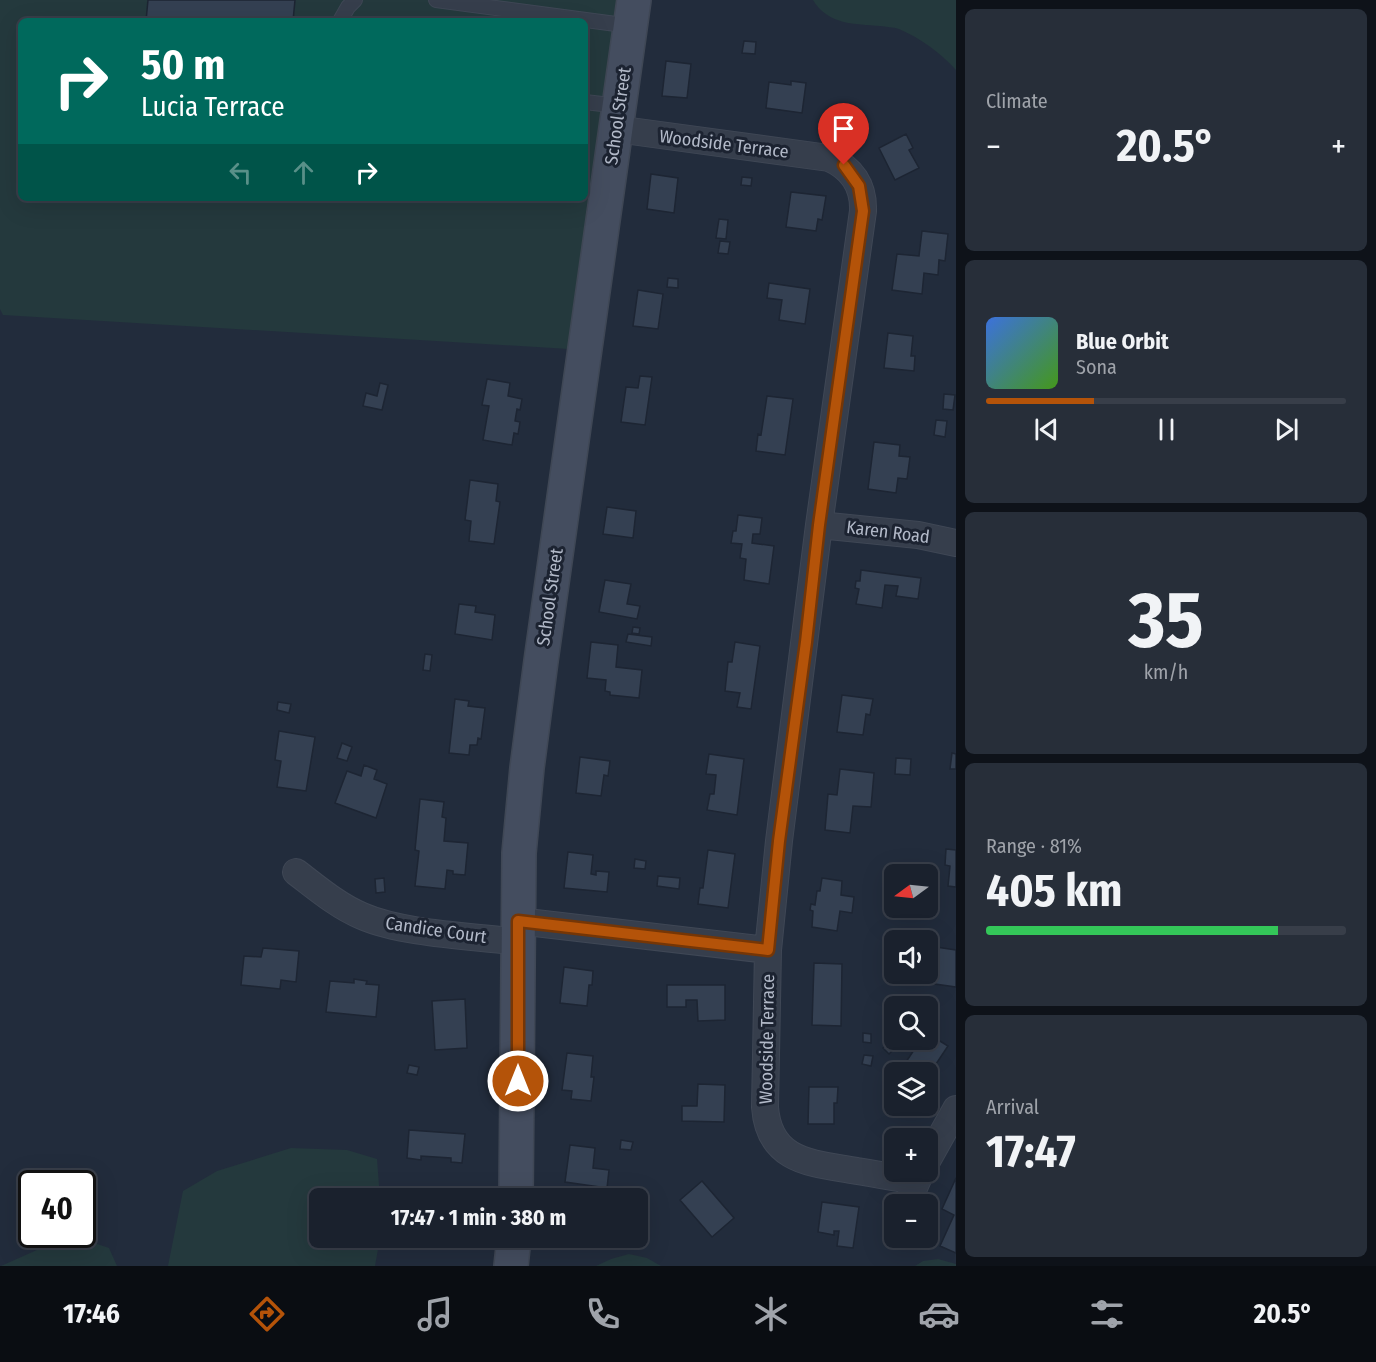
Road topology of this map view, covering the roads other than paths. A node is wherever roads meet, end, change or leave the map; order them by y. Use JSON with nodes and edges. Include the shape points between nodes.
{"nodes":[{"id":1,"x":355,"y":0,"type":"edge"},
{"id":2,"x":436,"y":0,"type":"edge"},
{"id":3,"x":632,"y":13,"type":"edge"},
{"id":4,"x":342,"y":18,"type":"edge"},
{"id":5,"x":588,"y":103,"type":"edge"},
{"id":6,"x":618,"y":118,"type":"junction"},
{"id":7,"x":819,"y":525,"type":"junction"},
{"id":8,"x":956,"y":543,"type":"edge"},
{"id":9,"x":296,"y":872,"type":"dead end"},
{"id":10,"x":518,"y":932,"type":"junction"},
{"id":11,"x":768,"y":950,"type":"junction"},
{"id":12,"x":956,"y":1109,"type":"edge"},
{"id":13,"x":938,"y":1143,"type":"edge"},
{"id":14,"x":884,"y":1175,"type":"edge"},
{"id":15,"x":516,"y":1188,"type":"edge"},
{"id":16,"x":513,"y":1248,"type":"edge"},
{"id":17,"x":511,"y":1266,"type":"edge"}],
"edges":[{"from":1,"to":4,"type":"lane"},
{"from":2,"to":3,"type":"lane"},
{"from":3,"to":6,"type":"street","name":"School Street"},
{"from":5,"to":6,"type":"lane"},
{"from":6,"to":7,"type":"street","name":"Woodside Terrace","via":[[829,158],[844,165],[855,178],[862,194],[863,211]]},
{"from":6,"to":10,"type":"street","name":"School Street","via":[[527,768],[519,853]]},
{"from":7,"to":8,"type":"street","name":"Karen Road"},
{"from":7,"to":11,"type":"street","name":"Woodside Terrace"},
{"from":9,"to":10,"type":"street","name":"Candice Court","via":[[371,920],[415,930]]},
{"from":10,"to":11,"type":"street","name":"Candice Court"},
{"from":10,"to":15,"type":"street","name":"School Street"},
{"from":11,"to":14,"type":"street","name":"Woodside Terrace","via":[[768,1125],[790,1155],[807,1163]]},
{"from":12,"to":13,"type":"street"},
{"from":16,"to":17,"type":"street"}]}
